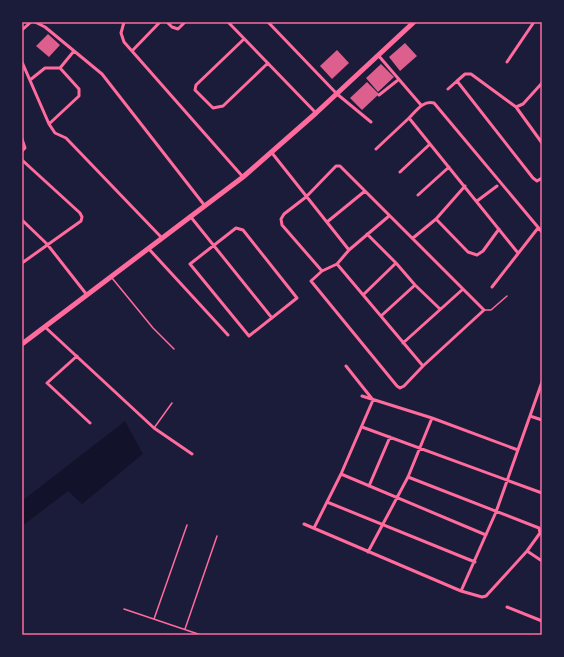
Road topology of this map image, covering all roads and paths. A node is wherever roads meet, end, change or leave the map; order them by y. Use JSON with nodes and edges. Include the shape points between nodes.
{"nodes":[{"id":1,"x":30,"y":22,"type":"edge"},
{"id":2,"x":35,"y":22,"type":"edge"},
{"id":3,"x":124,"y":22,"type":"edge"},
{"id":4,"x":160,"y":22,"type":"edge"},
{"id":5,"x":167,"y":22,"type":"edge"},
{"id":6,"x":185,"y":22,"type":"edge"},
{"id":7,"x":228,"y":22,"type":"edge"},
{"id":8,"x":268,"y":22,"type":"edge"},
{"id":9,"x":414,"y":22,"type":"edge"},
{"id":10,"x":534,"y":22,"type":"edge"},
{"id":11,"x":22,"y":30,"type":"edge"},
{"id":12,"x":244,"y":39,"type":"junction"},
{"id":13,"x":74,"y":51,"type":"junction"},
{"id":14,"x":132,"y":51,"type":"junction"},
{"id":15,"x":378,"y":55,"type":"junction"},
{"id":16,"x":22,"y":62,"type":"edge"},
{"id":17,"x":507,"y":62,"type":"dead end"},
{"id":18,"x":268,"y":63,"type":"junction"},
{"id":19,"x":60,"y":68,"type":"junction"},
{"id":20,"x":30,"y":80,"type":"junction"},
{"id":21,"x":398,"y":80,"type":"junction"},
{"id":22,"x":457,"y":81,"type":"junction"},
{"id":23,"x":542,"y":83,"type":"edge"},
{"id":24,"x":448,"y":89,"type":"dead end"},
{"id":25,"x":337,"y":94,"type":"junction"},
{"id":26,"x":379,"y":95,"type":"dead end"},
{"id":27,"x":421,"y":105,"type":"junction"},
{"id":28,"x":516,"y":107,"type":"junction"},
{"id":29,"x":316,"y":113,"type":"junction"},
{"id":30,"x":409,"y":118,"type":"junction"},
{"id":31,"x":371,"y":122,"type":"dead end"},
{"id":32,"x":49,"y":124,"type":"junction"},
{"id":33,"x":22,"y":139,"type":"edge"},
{"id":34,"x":542,"y":143,"type":"edge"},
{"id":35,"x":430,"y":144,"type":"junction"},
{"id":36,"x":376,"y":149,"type":"dead end"},
{"id":37,"x":22,"y":151,"type":"edge"},
{"id":38,"x":272,"y":152,"type":"junction"},
{"id":39,"x":22,"y":160,"type":"edge"},
{"id":40,"x":449,"y":167,"type":"junction"},
{"id":41,"x":400,"y":172,"type":"dead end"},
{"id":42,"x":243,"y":177,"type":"junction"},
{"id":43,"x":542,"y":178,"type":"edge"},
{"id":44,"x":464,"y":186,"type":"junction"},
{"id":45,"x":497,"y":186,"type":"dead end"},
{"id":46,"x":365,"y":191,"type":"junction"},
{"id":47,"x":418,"y":195,"type":"dead end"},
{"id":48,"x":306,"y":197,"type":"junction"},
{"id":49,"x":476,"y":201,"type":"junction"},
{"id":50,"x":204,"y":206,"type":"junction"},
{"id":51,"x":190,"y":216,"type":"junction"},
{"id":52,"x":389,"y":216,"type":"junction"},
{"id":53,"x":436,"y":219,"type":"junction"},
{"id":54,"x":22,"y":220,"type":"edge"},
{"id":55,"x":327,"y":222,"type":"junction"},
{"id":56,"x":538,"y":228,"type":"junction"},
{"id":57,"x":499,"y":229,"type":"junction"},
{"id":58,"x":542,"y":232,"type":"edge"},
{"id":59,"x":368,"y":234,"type":"junction"},
{"id":60,"x":162,"y":238,"type":"junction"},
{"id":61,"x":413,"y":238,"type":"junction"},
{"id":62,"x":47,"y":244,"type":"junction"},
{"id":63,"x":215,"y":246,"type":"junction"},
{"id":64,"x":148,"y":248,"type":"junction"},
{"id":65,"x":349,"y":250,"type":"junction"},
{"id":66,"x":518,"y":253,"type":"junction"},
{"id":67,"x":22,"y":263,"type":"edge"},
{"id":68,"x":337,"y":264,"type":"junction"},
{"id":69,"x":396,"y":264,"type":"junction"},
{"id":70,"x":322,"y":271,"type":"junction"},
{"id":71,"x":112,"y":277,"type":"junction"},
{"id":72,"x":415,"y":285,"type":"junction"},
{"id":73,"x":492,"y":287,"type":"dead end"},
{"id":74,"x":463,"y":289,"type":"junction"},
{"id":75,"x":87,"y":295,"type":"junction"},
{"id":76,"x":363,"y":295,"type":"junction"},
{"id":77,"x":507,"y":296,"type":"dead end"},
{"id":78,"x":440,"y":309,"type":"junction"},
{"id":79,"x":484,"y":310,"type":"junction"},
{"id":80,"x":381,"y":316,"type":"junction"},
{"id":81,"x":272,"y":318,"type":"junction"},
{"id":82,"x":45,"y":327,"type":"junction"},
{"id":83,"x":228,"y":335,"type":"dead end"},
{"id":84,"x":23,"y":341,"type":"edge"},
{"id":85,"x":403,"y":342,"type":"junction"},
{"id":86,"x":174,"y":349,"type":"dead end"},
{"id":87,"x":77,"y":356,"type":"junction"},
{"id":88,"x":346,"y":366,"type":"dead end"},
{"id":89,"x":423,"y":366,"type":"junction"},
{"id":90,"x":542,"y":382,"type":"edge"},
{"id":91,"x":362,"y":396,"type":"dead end"},
{"id":92,"x":373,"y":400,"type":"junction"},
{"id":93,"x":172,"y":403,"type":"dead end"},
{"id":94,"x":530,"y":416,"type":"junction"},
{"id":95,"x":432,"y":418,"type":"junction"},
{"id":96,"x":542,"y":420,"type":"edge"},
{"id":97,"x":90,"y":423,"type":"dead end"},
{"id":98,"x":362,"y":427,"type":"junction"},
{"id":99,"x":154,"y":428,"type":"junction"},
{"id":100,"x":390,"y":438,"type":"junction"},
{"id":101,"x":420,"y":448,"type":"junction"},
{"id":102,"x":518,"y":450,"type":"junction"},
{"id":103,"x":192,"y":454,"type":"dead end"},
{"id":104,"x":341,"y":474,"type":"junction"},
{"id":105,"x":408,"y":477,"type":"junction"},
{"id":106,"x":507,"y":480,"type":"junction"},
{"id":107,"x":369,"y":486,"type":"junction"},
{"id":108,"x":542,"y":493,"type":"edge"},
{"id":109,"x":397,"y":498,"type":"junction"},
{"id":110,"x":327,"y":502,"type":"junction"},
{"id":111,"x":496,"y":512,"type":"junction"},
{"id":112,"x":304,"y":524,"type":"dead end"},
{"id":113,"x":382,"y":524,"type":"junction"},
{"id":114,"x":187,"y":525,"type":"dead end"},
{"id":115,"x":314,"y":528,"type":"junction"},
{"id":116,"x":486,"y":535,"type":"junction"},
{"id":117,"x":217,"y":536,"type":"dead end"},
{"id":118,"x":527,"y":551,"type":"junction"},
{"id":119,"x":368,"y":552,"type":"junction"},
{"id":120,"x":542,"y":561,"type":"edge"},
{"id":121,"x":475,"y":562,"type":"junction"},
{"id":122,"x":461,"y":591,"type":"junction"},
{"id":123,"x":507,"y":607,"type":"dead end"},
{"id":124,"x":124,"y":609,"type":"dead end"},
{"id":125,"x":154,"y":619,"type":"junction"},
{"id":126,"x":542,"y":621,"type":"edge"},
{"id":127,"x":185,"y":629,"type":"junction"},
{"id":128,"x":201,"y":635,"type":"edge"}],
"edges":[{"from":1,"to":11,"type":"street"},
{"from":2,"to":13,"type":"street"},
{"from":3,"to":14,"type":"street","via":[[121,33],[124,42]]},
{"from":4,"to":14,"type":"street"},
{"from":5,"to":6,"type":"street","via":[[178,29]]},
{"from":7,"to":12,"type":"street"},
{"from":8,"to":25,"type":"street"},
{"from":9,"to":15,"type":"main road"},
{"from":10,"to":17,"type":"street"},
{"from":12,"to":18,"type":"street"},
{"from":12,"to":18,"type":"street","via":[[196,85],[195,90],[198,94],[213,108],[223,106]]},
{"from":13,"to":19,"type":"street"},
{"from":13,"to":50,"type":"street","via":[[102,74]]},
{"from":14,"to":42,"type":"street"},
{"from":15,"to":21,"type":"street"},
{"from":15,"to":25,"type":"main road"},
{"from":16,"to":20,"type":"street"},
{"from":18,"to":29,"type":"street"},
{"from":19,"to":20,"type":"street","via":[[45,68]]},
{"from":19,"to":32,"type":"street","via":[[80,93]]},
{"from":20,"to":32,"type":"street"},
{"from":21,"to":26,"type":"street"},
{"from":21,"to":27,"type":"street"},
{"from":22,"to":24,"type":"street"},
{"from":22,"to":28,"type":"street","via":[[465,74],[471,74]]},
{"from":22,"to":43,"type":"street","via":[[533,178],[537,181]]},
{"from":23,"to":28,"type":"street","via":[[523,104]]},
{"from":25,"to":29,"type":"main road"},
{"from":25,"to":31,"type":"street"},
{"from":27,"to":30,"type":"street"},
{"from":27,"to":56,"type":"street","via":[[434,103]]},
{"from":28,"to":34,"type":"street"},
{"from":29,"to":38,"type":"main road"},
{"from":30,"to":35,"type":"street"},
{"from":30,"to":36,"type":"street"},
{"from":32,"to":60,"type":"street","via":[[55,133],[66,138]]},
{"from":33,"to":37,"type":"street","via":[[25,148]]},
{"from":35,"to":40,"type":"street"},
{"from":35,"to":41,"type":"street"},
{"from":38,"to":42,"type":"main road"},
{"from":38,"to":48,"type":"street"},
{"from":39,"to":62,"type":"street","via":[[82,217],[81,221]]},
{"from":40,"to":44,"type":"street"},
{"from":40,"to":47,"type":"street"},
{"from":42,"to":50,"type":"main road"},
{"from":44,"to":49,"type":"street"},
{"from":44,"to":53,"type":"street"},
{"from":45,"to":49,"type":"street"},
{"from":46,"to":48,"type":"street","via":[[340,166],[336,166]]},
{"from":46,"to":52,"type":"street"},
{"from":46,"to":55,"type":"street"},
{"from":48,"to":55,"type":"street"},
{"from":48,"to":70,"type":"street","via":[[284,214],[282,224]]},
{"from":49,"to":57,"type":"street"},
{"from":50,"to":51,"type":"main road"},
{"from":51,"to":60,"type":"main road"},
{"from":51,"to":63,"type":"street"},
{"from":52,"to":59,"type":"street"},
{"from":52,"to":61,"type":"street"},
{"from":53,"to":57,"type":"street","via":[[468,252],[477,255]]},
{"from":53,"to":61,"type":"street"},
{"from":54,"to":62,"type":"street"},
{"from":55,"to":65,"type":"street"},
{"from":56,"to":58,"type":"street"},
{"from":56,"to":66,"type":"street"},
{"from":57,"to":66,"type":"street"},
{"from":59,"to":65,"type":"street"},
{"from":59,"to":69,"type":"street"},
{"from":60,"to":64,"type":"main road"},
{"from":61,"to":74,"type":"street"},
{"from":62,"to":67,"type":"street"},
{"from":62,"to":75,"type":"street"},
{"from":63,"to":81,"type":"street"},
{"from":63,"to":81,"type":"street","via":[[191,262],[190,267],[247,334],[252,334]]},
{"from":63,"to":81,"type":"street","via":[[236,228],[240,228],[286,283],[297,298]]},
{"from":64,"to":71,"type":"main road"},
{"from":64,"to":83,"type":"street"},
{"from":65,"to":68,"type":"street"},
{"from":66,"to":73,"type":"street"},
{"from":68,"to":70,"type":"street"},
{"from":68,"to":76,"type":"street"},
{"from":69,"to":72,"type":"street"},
{"from":69,"to":76,"type":"street"},
{"from":70,"to":89,"type":"street","via":[[311,281],[397,386],[404,386]]},
{"from":71,"to":75,"type":"main road"},
{"from":71,"to":86,"type":"lane","via":[[153,328]]},
{"from":72,"to":78,"type":"street"},
{"from":72,"to":80,"type":"street"},
{"from":74,"to":78,"type":"street"},
{"from":74,"to":79,"type":"street"},
{"from":75,"to":82,"type":"main road"},
{"from":76,"to":80,"type":"street"},
{"from":77,"to":79,"type":"lane","via":[[490,310]]},
{"from":78,"to":85,"type":"street"},
{"from":79,"to":89,"type":"street"},
{"from":80,"to":85,"type":"street"},
{"from":82,"to":84,"type":"main road"},
{"from":82,"to":87,"type":"street"},
{"from":85,"to":89,"type":"street"},
{"from":87,"to":97,"type":"street","via":[[47,382]]},
{"from":87,"to":99,"type":"street"},
{"from":88,"to":92,"type":"street"},
{"from":90,"to":94,"type":"street"},
{"from":91,"to":92,"type":"street"},
{"from":92,"to":95,"type":"street"},
{"from":92,"to":98,"type":"street"},
{"from":93,"to":99,"type":"lane"},
{"from":94,"to":96,"type":"street"},
{"from":94,"to":102,"type":"street"},
{"from":95,"to":101,"type":"street"},
{"from":95,"to":102,"type":"street"},
{"from":98,"to":100,"type":"street"},
{"from":98,"to":104,"type":"street"},
{"from":99,"to":103,"type":"street"},
{"from":100,"to":101,"type":"street"},
{"from":100,"to":107,"type":"street"},
{"from":101,"to":105,"type":"street"},
{"from":101,"to":106,"type":"street"},
{"from":102,"to":106,"type":"street"},
{"from":104,"to":107,"type":"street"},
{"from":104,"to":110,"type":"street"},
{"from":105,"to":109,"type":"street"},
{"from":105,"to":111,"type":"street"},
{"from":106,"to":108,"type":"street"},
{"from":106,"to":111,"type":"street"},
{"from":107,"to":109,"type":"street"},
{"from":109,"to":113,"type":"street"},
{"from":109,"to":116,"type":"street"},
{"from":110,"to":113,"type":"street"},
{"from":110,"to":115,"type":"street"},
{"from":111,"to":116,"type":"street"},
{"from":111,"to":118,"type":"street","via":[[539,528],[540,533]]},
{"from":112,"to":115,"type":"street"},
{"from":113,"to":119,"type":"street"},
{"from":113,"to":121,"type":"street"},
{"from":114,"to":125,"type":"lane"},
{"from":115,"to":119,"type":"street"},
{"from":116,"to":121,"type":"street"},
{"from":117,"to":127,"type":"lane"},
{"from":118,"to":120,"type":"street"},
{"from":118,"to":122,"type":"street","via":[[486,596]]},
{"from":119,"to":122,"type":"street"},
{"from":121,"to":122,"type":"street"},
{"from":123,"to":126,"type":"street"},
{"from":124,"to":125,"type":"lane"},
{"from":125,"to":127,"type":"lane"},
{"from":127,"to":128,"type":"lane"}]}
